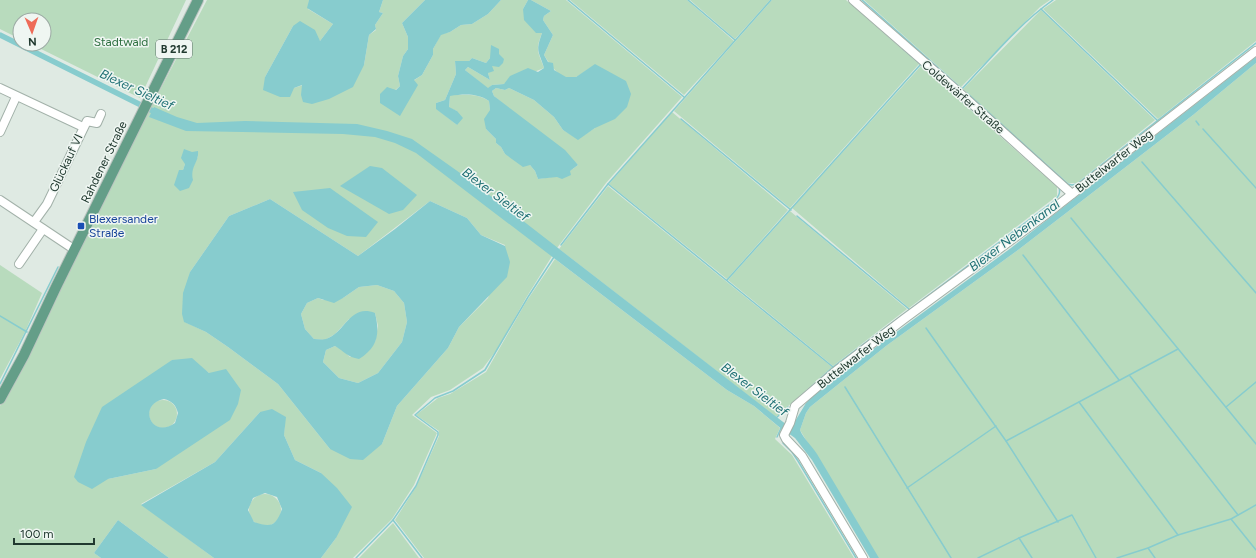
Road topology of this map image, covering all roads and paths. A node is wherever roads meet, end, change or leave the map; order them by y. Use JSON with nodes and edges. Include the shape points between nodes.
{"nodes":[{"id":1,"x":198,"y":0,"type":"edge"},
{"id":2,"x":853,"y":0,"type":"edge"},
{"id":3,"x":1256,"y":51,"type":"edge"},
{"id":4,"x":0,"y":88,"type":"edge"},
{"id":5,"x":16,"y":97,"type":"junction"},
{"id":6,"x":101,"y":114,"type":"dead end"},
{"id":7,"x":83,"y":127,"type":"junction"},
{"id":8,"x":0,"y":132,"type":"edge"},
{"id":9,"x":1072,"y":194,"type":"junction"},
{"id":10,"x":0,"y":200,"type":"edge"},
{"id":11,"x":34,"y":222,"type":"junction"},
{"id":12,"x":43,"y":229,"type":"junction"},
{"id":13,"x":75,"y":250,"type":"junction"},
{"id":14,"x":19,"y":264,"type":"dead end"},
{"id":15,"x":0,"y":399,"type":"edge"},
{"id":16,"x":863,"y":558,"type":"edge"}],
"edges":[{"from":1,"to":13,"type":"main road","name":"Rahdener Straße","number":"B 212"},
{"from":2,"to":9,"type":"street","name":"Coldewärfer Straße"},
{"from":3,"to":9,"type":"street","name":"Buttelwarfer Weg"},
{"from":4,"to":5,"type":"street"},
{"from":5,"to":7,"type":"street"},
{"from":5,"to":8,"type":"street"},
{"from":6,"to":7,"type":"street","name":"Glückauf VI","via":[[97,123],[87,121]]},
{"from":7,"to":11,"type":"street","name":"Glückauf VI","via":[[47,204]]},
{"from":9,"to":16,"type":"street","name":"Buttelwarfer Weg","via":[[836,371],[796,406],[784,435],[802,456]]},
{"from":10,"to":11,"type":"street"},
{"from":11,"to":12,"type":"street"},
{"from":12,"to":13,"type":"street"},
{"from":12,"to":14,"type":"street"},
{"from":13,"to":15,"type":"main road","name":"Rahdener Straße","number":"B 212"}]}
